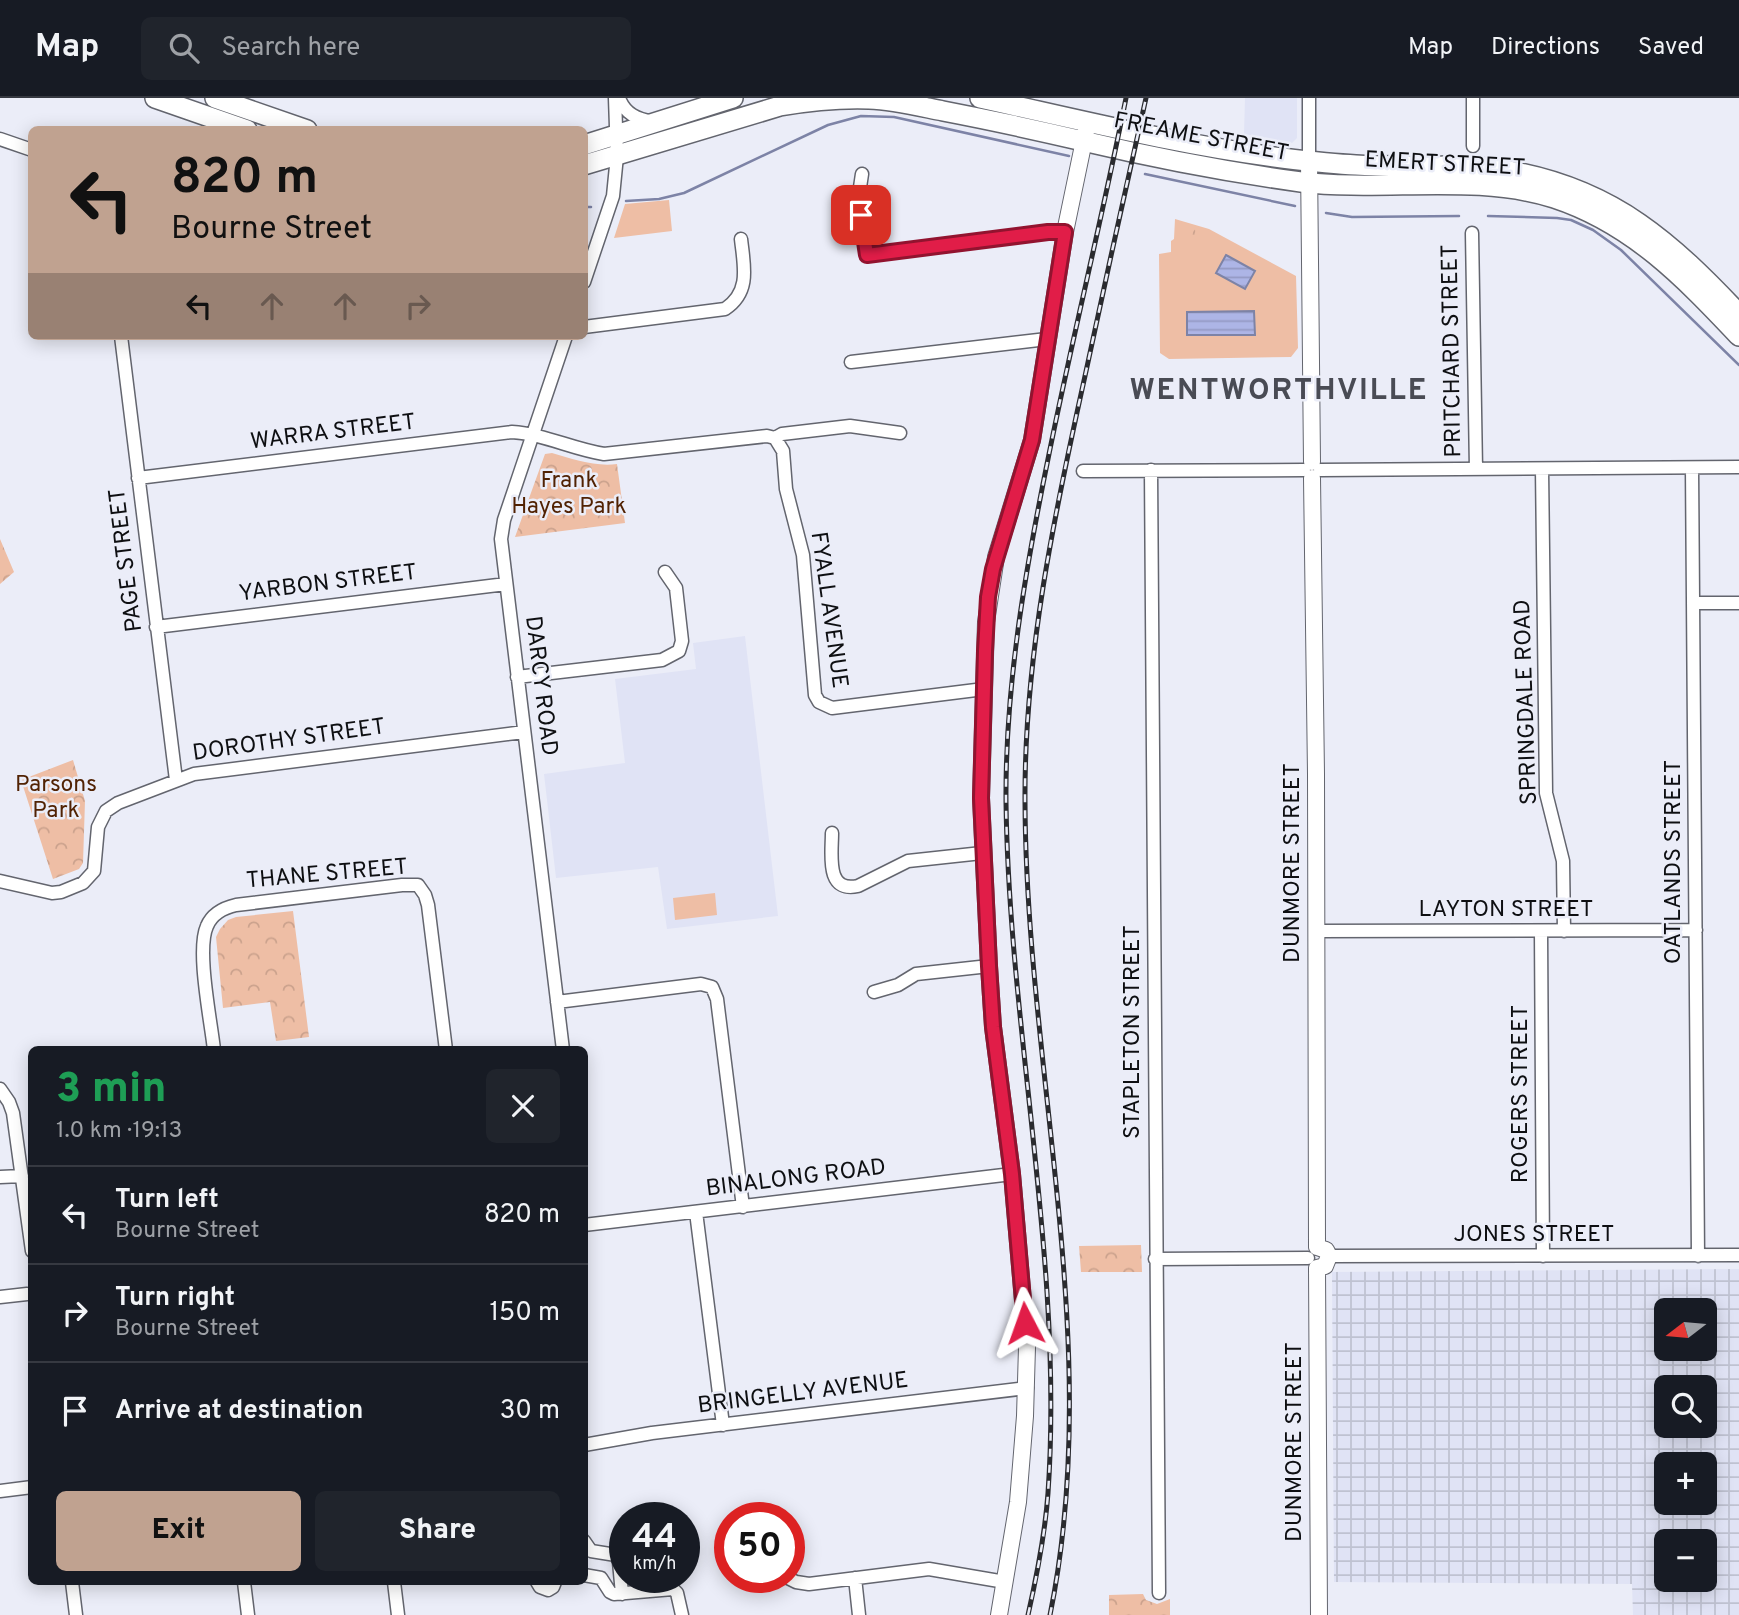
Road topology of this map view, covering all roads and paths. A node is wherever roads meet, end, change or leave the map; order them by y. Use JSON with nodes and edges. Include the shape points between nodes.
{"nodes":[{"id":1,"x":155,"y":98,"type":"edge"},
{"id":2,"x":215,"y":98,"type":"edge"},
{"id":3,"x":617,"y":98,"type":"edge"},
{"id":4,"x":733,"y":98,"type":"edge"},
{"id":5,"x":980,"y":98,"type":"edge"},
{"id":6,"x":1473,"y":98,"type":"edge"},
{"id":7,"x":1311,"y":99,"type":"edge"},
{"id":8,"x":659,"y":123,"type":"junction"},
{"id":9,"x":236,"y":126,"type":"edge"},
{"id":10,"x":296,"y":126,"type":"edge"},
{"id":11,"x":1086,"y":132,"type":"junction"},
{"id":12,"x":0,"y":139,"type":"edge"},
{"id":13,"x":588,"y":145,"type":"edge"},
{"id":14,"x":1474,"y":146,"type":"dead end"},
{"id":15,"x":616,"y":147,"type":"junction"},
{"id":16,"x":28,"y":149,"type":"edge"},
{"id":17,"x":1310,"y":161,"type":"junction"},
{"id":18,"x":588,"y":164,"type":"edge"},
{"id":19,"x":862,"y":174,"type":"dead end"},
{"id":20,"x":1309,"y":183,"type":"junction"},
{"id":21,"x":1065,"y":232,"type":"junction"},
{"id":22,"x":1472,"y":233,"type":"dead end"},
{"id":23,"x":741,"y":239,"type":"dead end"},
{"id":24,"x":588,"y":271,"type":"edge"},
{"id":25,"x":1739,"y":314,"type":"edge"},
{"id":26,"x":588,"y":326,"type":"edge"},
{"id":27,"x":1739,"y":336,"type":"edge"},
{"id":28,"x":1047,"y":339,"type":"junction"},
{"id":29,"x":121,"y":340,"type":"edge"},
{"id":30,"x":565,"y":340,"type":"edge"},
{"id":31,"x":851,"y":362,"type":"dead end"},
{"id":32,"x":900,"y":433,"type":"dead end"},
{"id":33,"x":533,"y":434,"type":"junction"},
{"id":34,"x":775,"y":438,"type":"junction"},
{"id":35,"x":1739,"y":467,"type":"edge"},
{"id":36,"x":1692,"y":468,"type":"junction"},
{"id":37,"x":1476,"y":469,"type":"junction"},
{"id":38,"x":1542,"y":469,"type":"junction"},
{"id":39,"x":1151,"y":470,"type":"junction"},
{"id":40,"x":1312,"y":470,"type":"junction"},
{"id":41,"x":1083,"y":471,"type":"dead end"},
{"id":42,"x":138,"y":478,"type":"junction"},
{"id":43,"x":665,"y":572,"type":"dead end"},
{"id":44,"x":506,"y":584,"type":"junction"},
{"id":45,"x":1693,"y":603,"type":"junction"},
{"id":46,"x":1739,"y":603,"type":"edge"},
{"id":47,"x":156,"y":627,"type":"junction"},
{"id":48,"x":517,"y":677,"type":"junction"},
{"id":49,"x":984,"y":689,"type":"junction"},
{"id":50,"x":524,"y":732,"type":"junction"},
{"id":51,"x":176,"y":780,"type":"junction"},
{"id":52,"x":831,"y":833,"type":"dead end"},
{"id":53,"x":982,"y":853,"type":"junction"},
{"id":54,"x":0,"y":881,"type":"edge"},
{"id":55,"x":1696,"y":930,"type":"junction"},
{"id":56,"x":1316,"y":931,"type":"junction"},
{"id":57,"x":1541,"y":931,"type":"junction"},
{"id":58,"x":1564,"y":932,"type":"junction"},
{"id":59,"x":989,"y":966,"type":"junction"},
{"id":60,"x":874,"y":992,"type":"dead end"},
{"id":61,"x":557,"y":1002,"type":"junction"},
{"id":62,"x":214,"y":1046,"type":"edge"},
{"id":63,"x":446,"y":1046,"type":"edge"},
{"id":64,"x":562,"y":1046,"type":"edge"},
{"id":65,"x":0,"y":1089,"type":"edge"},
{"id":66,"x":1012,"y":1174,"type":"junction"},
{"id":67,"x":22,"y":1176,"type":"junction"},
{"id":68,"x":0,"y":1177,"type":"edge"},
{"id":69,"x":743,"y":1207,"type":"junction"},
{"id":70,"x":696,"y":1212,"type":"junction"},
{"id":71,"x":28,"y":1221,"type":"edge"},
{"id":72,"x":588,"y":1225,"type":"edge"},
{"id":73,"x":1543,"y":1255,"type":"junction"},
{"id":74,"x":1739,"y":1255,"type":"edge"},
{"id":75,"x":1698,"y":1256,"type":"junction"},
{"id":76,"x":1318,"y":1257,"type":"junction"},
{"id":77,"x":1155,"y":1259,"type":"junction"},
{"id":78,"x":28,"y":1294,"type":"edge"},
{"id":79,"x":0,"y":1297,"type":"edge"},
{"id":80,"x":1027,"y":1388,"type":"junction"},
{"id":81,"x":723,"y":1424,"type":"junction"},
{"id":82,"x":588,"y":1444,"type":"edge"},
{"id":83,"x":28,"y":1488,"type":"edge"},
{"id":84,"x":0,"y":1491,"type":"edge"},
{"id":85,"x":588,"y":1549,"type":"edge"},
{"id":86,"x":588,"y":1575,"type":"edge"},
{"id":87,"x":855,"y":1578,"type":"junction"},
{"id":88,"x":1005,"y":1582,"type":"junction"},
{"id":89,"x":805,"y":1584,"type":"edge"},
{"id":90,"x":72,"y":1585,"type":"edge"},
{"id":91,"x":244,"y":1585,"type":"edge"},
{"id":92,"x":394,"y":1585,"type":"edge"},
{"id":93,"x":539,"y":1585,"type":"edge"},
{"id":94,"x":554,"y":1585,"type":"edge"},
{"id":95,"x":1159,"y":1593,"type":"dead end"},
{"id":96,"x":622,"y":1594,"type":"junction"},
{"id":97,"x":76,"y":1615,"type":"edge"},
{"id":98,"x":248,"y":1615,"type":"edge"},
{"id":99,"x":398,"y":1615,"type":"edge"},
{"id":100,"x":682,"y":1615,"type":"edge"},
{"id":101,"x":859,"y":1615,"type":"edge"},
{"id":102,"x":999,"y":1615,"type":"edge"},
{"id":103,"x":1319,"y":1615,"type":"edge"}],
"edges":[{"from":1,"to":9,"type":"highway"},
{"from":2,"to":10,"type":"highway"},
{"from":3,"to":8,"type":"street","via":[[631,115]]},
{"from":3,"to":15,"type":"street"},
{"from":4,"to":8,"type":"highway"},
{"from":5,"to":11,"type":"highway"},
{"from":6,"to":14,"type":"street"},
{"from":7,"to":17,"type":"street","name":"DUNMORE STREET"},
{"from":8,"to":15,"type":"highway"},
{"from":11,"to":15,"type":"highway","via":[[898,102],[837,100],[780,106]]},
{"from":11,"to":17,"type":"highway","name":"FREAME STREET","via":[[1159,137]]},
{"from":11,"to":20,"type":"highway","name":"FREAME STREET","via":[[1231,172]]},
{"from":11,"to":21,"type":"main road"},
{"from":12,"to":16,"type":"street"},
{"from":13,"to":15,"type":"highway"},
{"from":15,"to":18,"type":"highway"},
{"from":15,"to":24,"type":"street","via":[[611,208]]},
{"from":17,"to":20,"type":"main road","name":"DUNMORE STREET"},
{"from":17,"to":25,"type":"highway","name":"EMERT STREET","via":[[1474,167],[1516,172],[1589,194],[1674,248]]},
{"from":19,"to":21,"type":"street","via":[[859,194],[867,255]]},
{"from":20,"to":27,"type":"highway","name":"EMERT STREET","via":[[1506,188],[1554,198],[1639,240]]},
{"from":20,"to":40,"type":"main road","name":"DUNMORE STREET"},
{"from":21,"to":28,"type":"main road"},
{"from":22,"to":37,"type":"street","name":"PRITCHARD STREET"},
{"from":23,"to":26,"type":"street","via":[[743,289],[725,309]]},
{"from":28,"to":31,"type":"street"},
{"from":28,"to":49,"type":"main road","via":[[1032,440],[990,583]]},
{"from":29,"to":42,"type":"street","name":"PAGE STREET"},
{"from":30,"to":33,"type":"street","name":"DARCY ROAD"},
{"from":32,"to":34,"type":"street","via":[[850,426]]},
{"from":33,"to":34,"type":"street","via":[[604,454]]},
{"from":33,"to":42,"type":"street","name":"WARRA STREET","via":[[512,432]]},
{"from":33,"to":44,"type":"street","name":"DARCY ROAD","via":[[501,533]]},
{"from":34,"to":49,"type":"street","name":"FYALL AVENUE","via":[[783,451],[786,489],[803,555],[819,702],[832,708]]},
{"from":35,"to":36,"type":"street"},
{"from":36,"to":38,"type":"street"},
{"from":36,"to":45,"type":"street","name":"OATLANDS STREET"},
{"from":37,"to":38,"type":"street"},
{"from":37,"to":40,"type":"street"},
{"from":38,"to":58,"type":"street","name":"SPRINGDALE ROAD","via":[[1546,793],[1563,861]]},
{"from":39,"to":40,"type":"street"},
{"from":39,"to":41,"type":"street"},
{"from":39,"to":77,"type":"street","name":"STAPLETON STREET"},
{"from":40,"to":56,"type":"main road","name":"DUNMORE STREET"},
{"from":42,"to":47,"type":"street","name":"PAGE STREET"},
{"from":43,"to":48,"type":"street","via":[[676,588],[679,651],[662,660]]},
{"from":44,"to":47,"type":"street","name":"YARBON STREET"},
{"from":44,"to":48,"type":"street","name":"DARCY ROAD"},
{"from":45,"to":46,"type":"street"},
{"from":45,"to":55,"type":"street","name":"OATLANDS STREET"},
{"from":47,"to":51,"type":"street","name":"PAGE STREET"},
{"from":48,"to":50,"type":"street","name":"DARCY ROAD"},
{"from":49,"to":53,"type":"main road"},
{"from":50,"to":51,"type":"street","name":"DOROTHY STREET"},
{"from":50,"to":61,"type":"street","name":"DARCY ROAD"},
{"from":51,"to":54,"type":"street","name":"DOROTHY STREET","via":[[106,811],[98,827],[96,865],[83,883],[52,893]]},
{"from":52,"to":53,"type":"street","via":[[833,875],[849,888],[908,861]]},
{"from":53,"to":59,"type":"main road"},
{"from":55,"to":58,"type":"street","name":"LAYTON STREET"},
{"from":55,"to":75,"type":"street","name":"OATLANDS STREET"},
{"from":56,"to":57,"type":"street","name":"LAYTON STREET"},
{"from":56,"to":76,"type":"main road","name":"DUNMORE STREET"},
{"from":57,"to":58,"type":"street","name":"LAYTON STREET"},
{"from":57,"to":73,"type":"street","name":"ROGERS STREET"},
{"from":59,"to":60,"type":"street","via":[[916,974]]},
{"from":59,"to":66,"type":"main road"},
{"from":61,"to":64,"type":"street","name":"DARCY ROAD"},
{"from":61,"to":69,"type":"street","via":[[712,987]]},
{"from":62,"to":63,"type":"street","name":"THANE STREET","via":[[202,950],[207,924],[216,914],[236,905],[418,885],[428,905]]},
{"from":65,"to":67,"type":"street","via":[[15,1121]]},
{"from":66,"to":69,"type":"street","name":"BINALONG ROAD"},
{"from":66,"to":80,"type":"main road"},
{"from":67,"to":68,"type":"street"},
{"from":67,"to":71,"type":"street"},
{"from":69,"to":70,"type":"street","name":"BINALONG ROAD"},
{"from":70,"to":72,"type":"street","name":"BINALONG ROAD"},
{"from":70,"to":81,"type":"street"},
{"from":73,"to":75,"type":"street","name":"JONES STREET"},
{"from":73,"to":76,"type":"street","name":"JONES STREET"},
{"from":74,"to":75,"type":"street","name":"JONES STREET"},
{"from":76,"to":77,"type":"street","name":"JONES STREET"},
{"from":76,"to":103,"type":"main road","name":"DUNMORE STREET"},
{"from":77,"to":95,"type":"street","name":"STAPLETON STREET"},
{"from":78,"to":79,"type":"street"},
{"from":80,"to":81,"type":"street","name":"BRINGELLY AVENUE"},
{"from":80,"to":88,"type":"main road","via":[[1018,1502]]},
{"from":81,"to":82,"type":"street","name":"BRINGELLY AVENUE"},
{"from":83,"to":84,"type":"street"},
{"from":85,"to":96,"type":"street","via":[[616,1555]]},
{"from":86,"to":96,"type":"street","via":[[597,1576],[612,1594]]},
{"from":87,"to":88,"type":"street","via":[[929,1569]]},
{"from":87,"to":89,"type":"street"},
{"from":87,"to":101,"type":"street"},
{"from":88,"to":102,"type":"main road"},
{"from":90,"to":97,"type":"street"},
{"from":91,"to":98,"type":"street"},
{"from":92,"to":99,"type":"street"},
{"from":93,"to":94,"type":"street","via":[[548,1590]]},
{"from":96,"to":100,"type":"street","via":[[673,1589]]}]}
